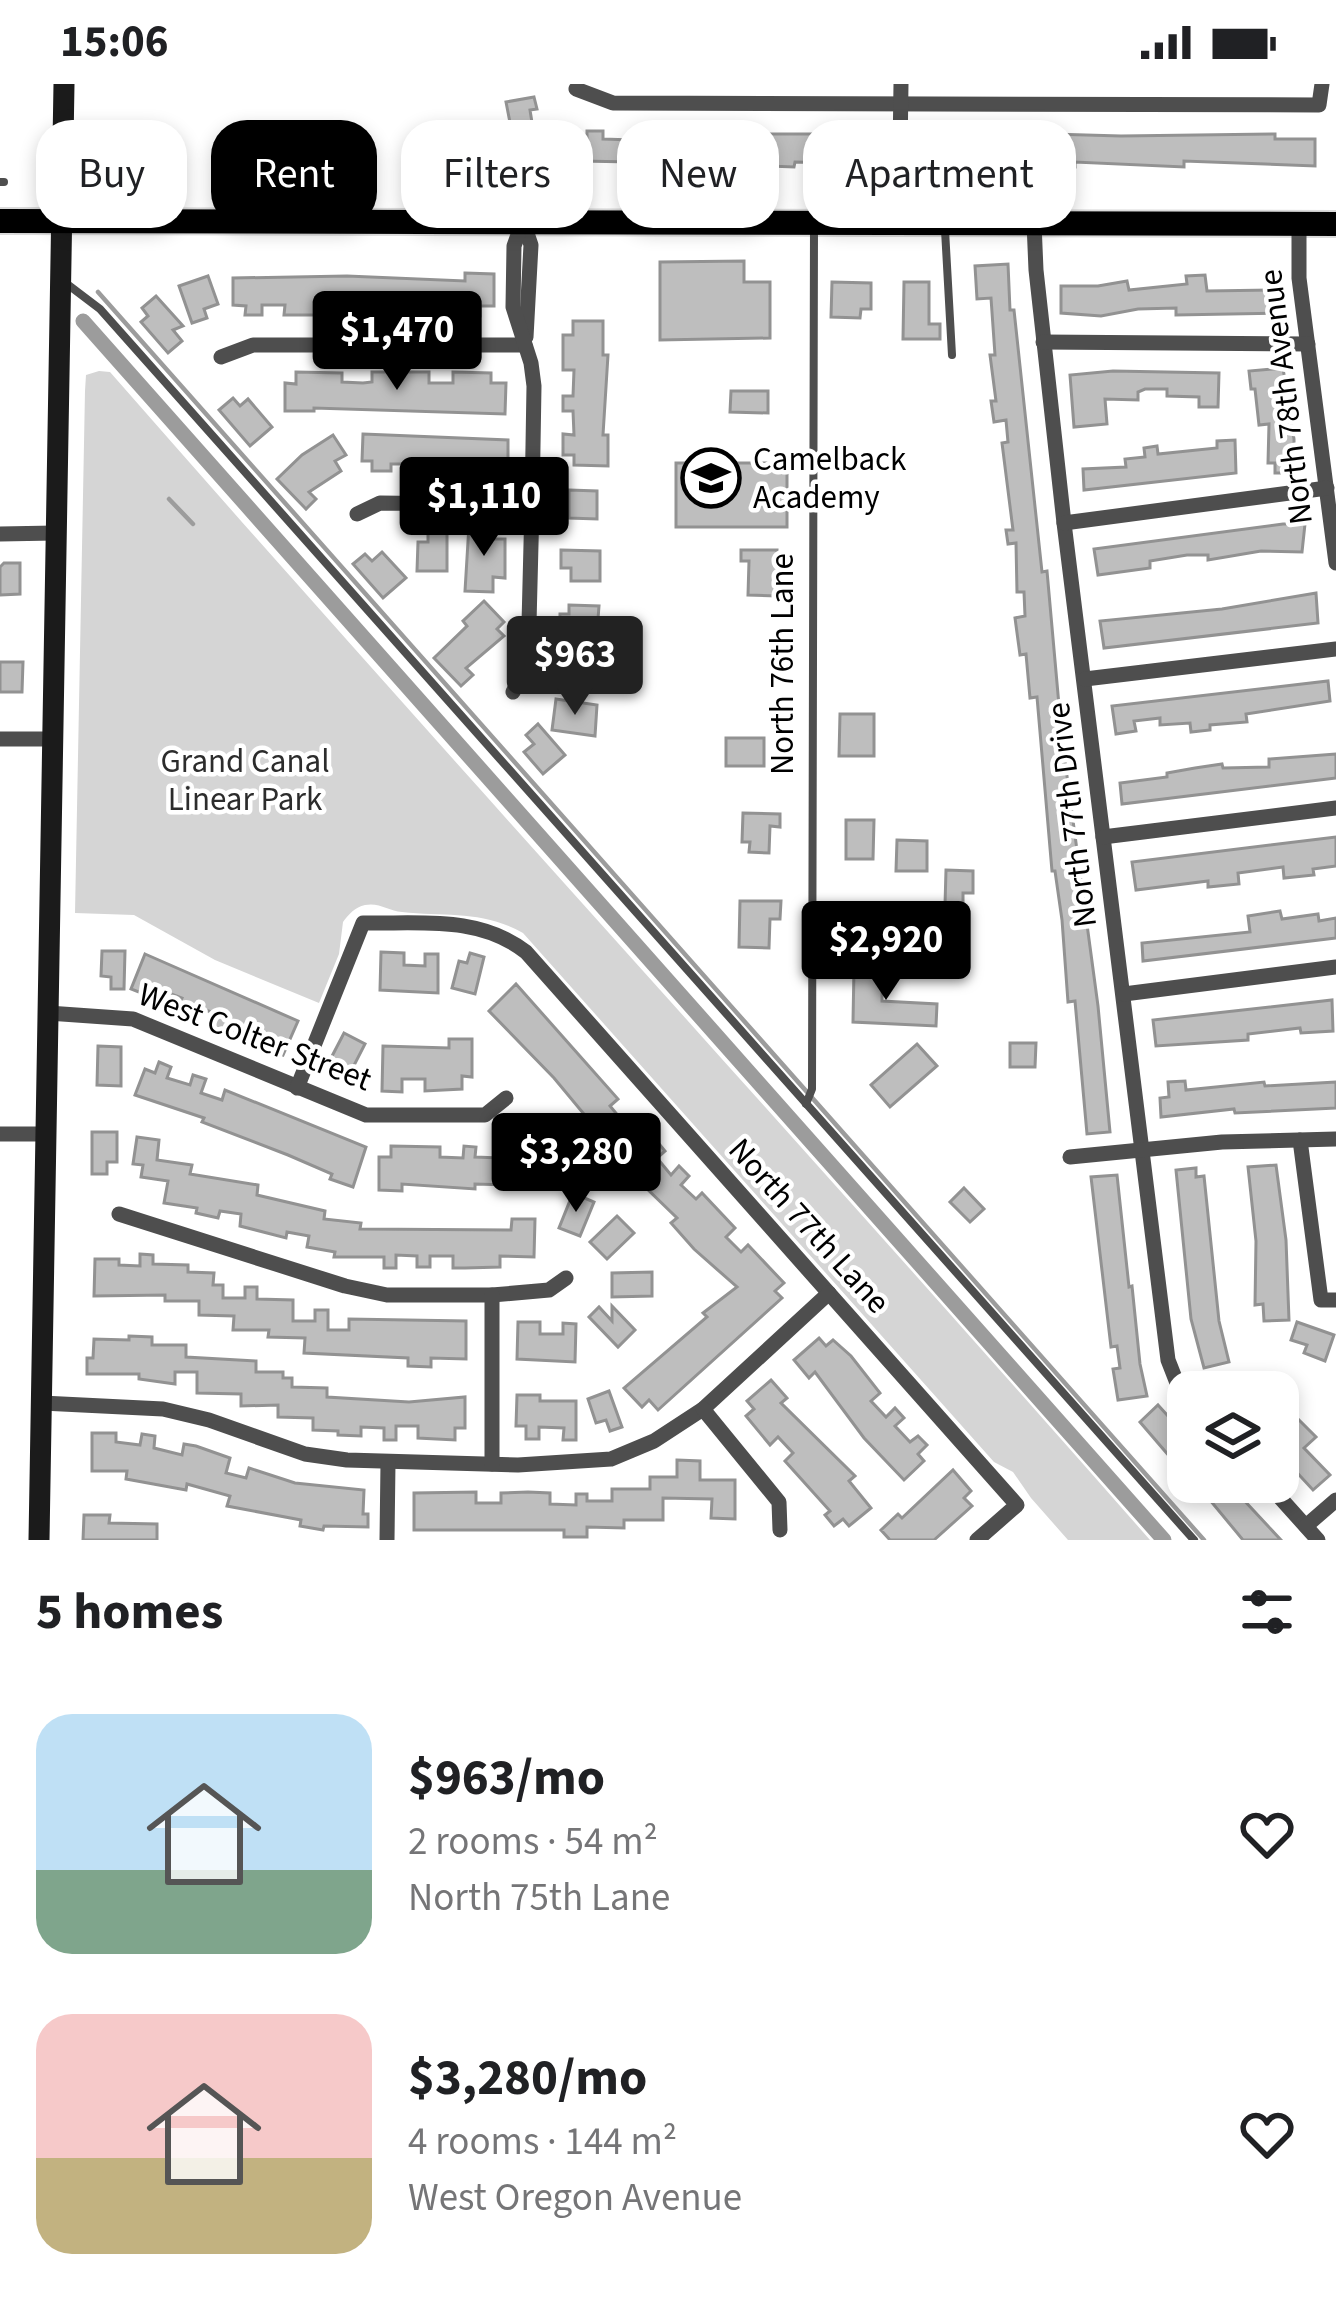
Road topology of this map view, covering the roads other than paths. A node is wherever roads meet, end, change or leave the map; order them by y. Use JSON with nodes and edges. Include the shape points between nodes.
{"nodes":[{"id":1,"x":64,"y":84,"type":"edge"},
{"id":2,"x":901,"y":84,"type":"edge"},
{"id":3,"x":1164,"y":84,"type":"edge"},
{"id":4,"x":1322,"y":84,"type":"edge"},
{"id":5,"x":576,"y":89,"type":"dead end"},
{"id":6,"x":742,"y":93,"type":"edge"},
{"id":7,"x":901,"y":103,"type":"junction"},
{"id":8,"x":1165,"y":105,"type":"junction"},
{"id":9,"x":63,"y":120,"type":"edge"},
{"id":10,"x":901,"y":120,"type":"edge"},
{"id":11,"x":36,"y":220,"type":"edge"},
{"id":12,"x":187,"y":220,"type":"edge"},
{"id":13,"x":0,"y":221,"type":"edge"},
{"id":14,"x":401,"y":221,"type":"edge"},
{"id":15,"x":593,"y":221,"type":"edge"},
{"id":16,"x":803,"y":222,"type":"edge"},
{"id":17,"x":1076,"y":223,"type":"edge"},
{"id":18,"x":1299,"y":224,"type":"junction"},
{"id":19,"x":1336,"y":224,"type":"edge"},
{"id":20,"x":61,"y":228,"type":"edge"},
{"id":21,"x":525,"y":228,"type":"edge"},
{"id":22,"x":814,"y":228,"type":"edge"},
{"id":23,"x":945,"y":228,"type":"edge"},
{"id":24,"x":1034,"y":228,"type":"edge"},
{"id":25,"x":60,"y":280,"type":"junction"},
{"id":26,"x":1043,"y":342,"type":"junction"},
{"id":27,"x":1308,"y":344,"type":"junction"},
{"id":28,"x":525,"y":346,"type":"junction"},
{"id":29,"x":952,"y":355,"type":"dead end"},
{"id":30,"x":221,"y":357,"type":"dead end"},
{"id":31,"x":1327,"y":488,"type":"junction"},
{"id":32,"x":532,"y":505,"type":"junction"},
{"id":33,"x":357,"y":514,"type":"dead end"},
{"id":34,"x":1064,"y":523,"type":"junction"},
{"id":35,"x":55,"y":533,"type":"junction"},
{"id":36,"x":0,"y":534,"type":"edge"},
{"id":37,"x":1336,"y":563,"type":"edge"},
{"id":38,"x":1336,"y":649,"type":"edge"},
{"id":39,"x":1085,"y":679,"type":"junction"},
{"id":40,"x":512,"y":692,"type":"dead end"},
{"id":41,"x":0,"y":739,"type":"edge"},
{"id":42,"x":51,"y":739,"type":"junction"},
{"id":43,"x":1336,"y":808,"type":"edge"},
{"id":44,"x":1103,"y":837,"type":"junction"},
{"id":45,"x":1336,"y":967,"type":"edge"},
{"id":46,"x":1124,"y":994,"type":"junction"},
{"id":47,"x":48,"y":1013,"type":"junction"},
{"id":48,"x":297,"y":1088,"type":"junction"},
{"id":49,"x":506,"y":1098,"type":"dead end"},
{"id":50,"x":808,"y":1098,"type":"junction"},
{"id":51,"x":0,"y":1134,"type":"edge"},
{"id":52,"x":46,"y":1134,"type":"junction"},
{"id":53,"x":1336,"y":1139,"type":"edge"},
{"id":54,"x":1300,"y":1140,"type":"junction"},
{"id":55,"x":1143,"y":1148,"type":"junction"},
{"id":56,"x":1070,"y":1157,"type":"dead end"},
{"id":57,"x":119,"y":1214,"type":"dead end"},
{"id":58,"x":566,"y":1278,"type":"dead end"},
{"id":59,"x":829,"y":1293,"type":"junction"},
{"id":60,"x":492,"y":1295,"type":"junction"},
{"id":61,"x":1329,"y":1300,"type":"edge"},
{"id":62,"x":1173,"y":1371,"type":"edge"},
{"id":63,"x":42,"y":1403,"type":"junction"},
{"id":64,"x":703,"y":1409,"type":"junction"},
{"id":65,"x":388,"y":1463,"type":"junction"},
{"id":66,"x":492,"y":1464,"type":"junction"},
{"id":67,"x":1336,"y":1500,"type":"edge"},
{"id":68,"x":1285,"y":1503,"type":"edge"},
{"id":69,"x":1306,"y":1526,"type":"junction"},
{"id":70,"x":780,"y":1530,"type":"dead end"},
{"id":71,"x":39,"y":1540,"type":"edge"},
{"id":72,"x":387,"y":1540,"type":"edge"},
{"id":73,"x":977,"y":1540,"type":"edge"},
{"id":74,"x":1194,"y":1540,"type":"edge"},
{"id":75,"x":1318,"y":1540,"type":"edge"}],
"edges":[{"from":1,"to":9,"type":"main road"},
{"from":2,"to":7,"type":"street"},
{"from":3,"to":8,"type":"street"},
{"from":4,"to":8,"type":"street","via":[[1319,104]]},
{"from":5,"to":6,"type":"street","via":[[613,103]]},
{"from":6,"to":7,"type":"street"},
{"from":7,"to":8,"type":"street"},
{"from":7,"to":10,"type":"street"},
{"from":11,"to":13,"type":"main road"},
{"from":12,"to":14,"type":"main road"},
{"from":15,"to":16,"type":"main road"},
{"from":17,"to":18,"type":"main road"},
{"from":18,"to":19,"type":"main road"},
{"from":18,"to":27,"type":"street","name":"North 78th Avenue"},
{"from":20,"to":25,"type":"main road"},
{"from":21,"to":28,"type":"street"},
{"from":22,"to":50,"type":"lane","name":"North 76th Lane"},
{"from":23,"to":29,"type":"lane"},
{"from":24,"to":26,"type":"street","name":"North 77th Drive"},
{"from":25,"to":35,"type":"main road"},
{"from":25,"to":50,"type":"lane","via":[[100,309]]},
{"from":26,"to":27,"type":"street"},
{"from":26,"to":34,"type":"street","name":"North 77th Drive"},
{"from":27,"to":31,"type":"street","name":"North 78th Avenue"},
{"from":28,"to":30,"type":"street","via":[[253,345]]},
{"from":28,"to":32,"type":"street","via":[[534,386]]},
{"from":31,"to":34,"type":"street"},
{"from":31,"to":37,"type":"street","name":"North 78th Avenue"},
{"from":32,"to":33,"type":"street","via":[[380,503]]},
{"from":32,"to":40,"type":"street","via":[[528,663]]},
{"from":34,"to":39,"type":"street","name":"North 77th Drive"},
{"from":35,"to":36,"type":"street"},
{"from":35,"to":42,"type":"main road"},
{"from":38,"to":39,"type":"street"},
{"from":39,"to":44,"type":"street","name":"North 77th Drive"},
{"from":41,"to":42,"type":"street"},
{"from":42,"to":47,"type":"main road"},
{"from":43,"to":44,"type":"street"},
{"from":44,"to":46,"type":"street","name":"North 77th Drive"},
{"from":45,"to":46,"type":"street"},
{"from":46,"to":55,"type":"street","name":"North 77th Drive"},
{"from":47,"to":48,"type":"street","name":"West Colter Street","via":[[133,1019]]},
{"from":47,"to":52,"type":"main road"},
{"from":48,"to":49,"type":"street","name":"West Colter Street","via":[[389,1117],[484,1115]]},
{"from":48,"to":59,"type":"street","name":"North 77th Lane","via":[[363,923],[495,931],[526,952]]},
{"from":50,"to":74,"type":"lane"},
{"from":51,"to":52,"type":"street"},
{"from":52,"to":63,"type":"main road"},
{"from":53,"to":54,"type":"street"},
{"from":54,"to":55,"type":"street"},
{"from":54,"to":61,"type":"street"},
{"from":55,"to":56,"type":"street"},
{"from":55,"to":62,"type":"street","name":"North 77th Drive"},
{"from":57,"to":60,"type":"street","via":[[345,1286]]},
{"from":58,"to":60,"type":"street","via":[[549,1290]]},
{"from":59,"to":64,"type":"street"},
{"from":59,"to":73,"type":"street","name":"North 77th Lane","via":[[1017,1505]]},
{"from":60,"to":66,"type":"street"},
{"from":63,"to":65,"type":"street","via":[[163,1409],[305,1454]]},
{"from":63,"to":71,"type":"main road"},
{"from":64,"to":66,"type":"street","via":[[611,1459]]},
{"from":64,"to":70,"type":"street","via":[[779,1502]]},
{"from":65,"to":66,"type":"street"},
{"from":65,"to":72,"type":"street"},
{"from":67,"to":69,"type":"street"},
{"from":68,"to":69,"type":"street"},
{"from":69,"to":75,"type":"street"}]}
